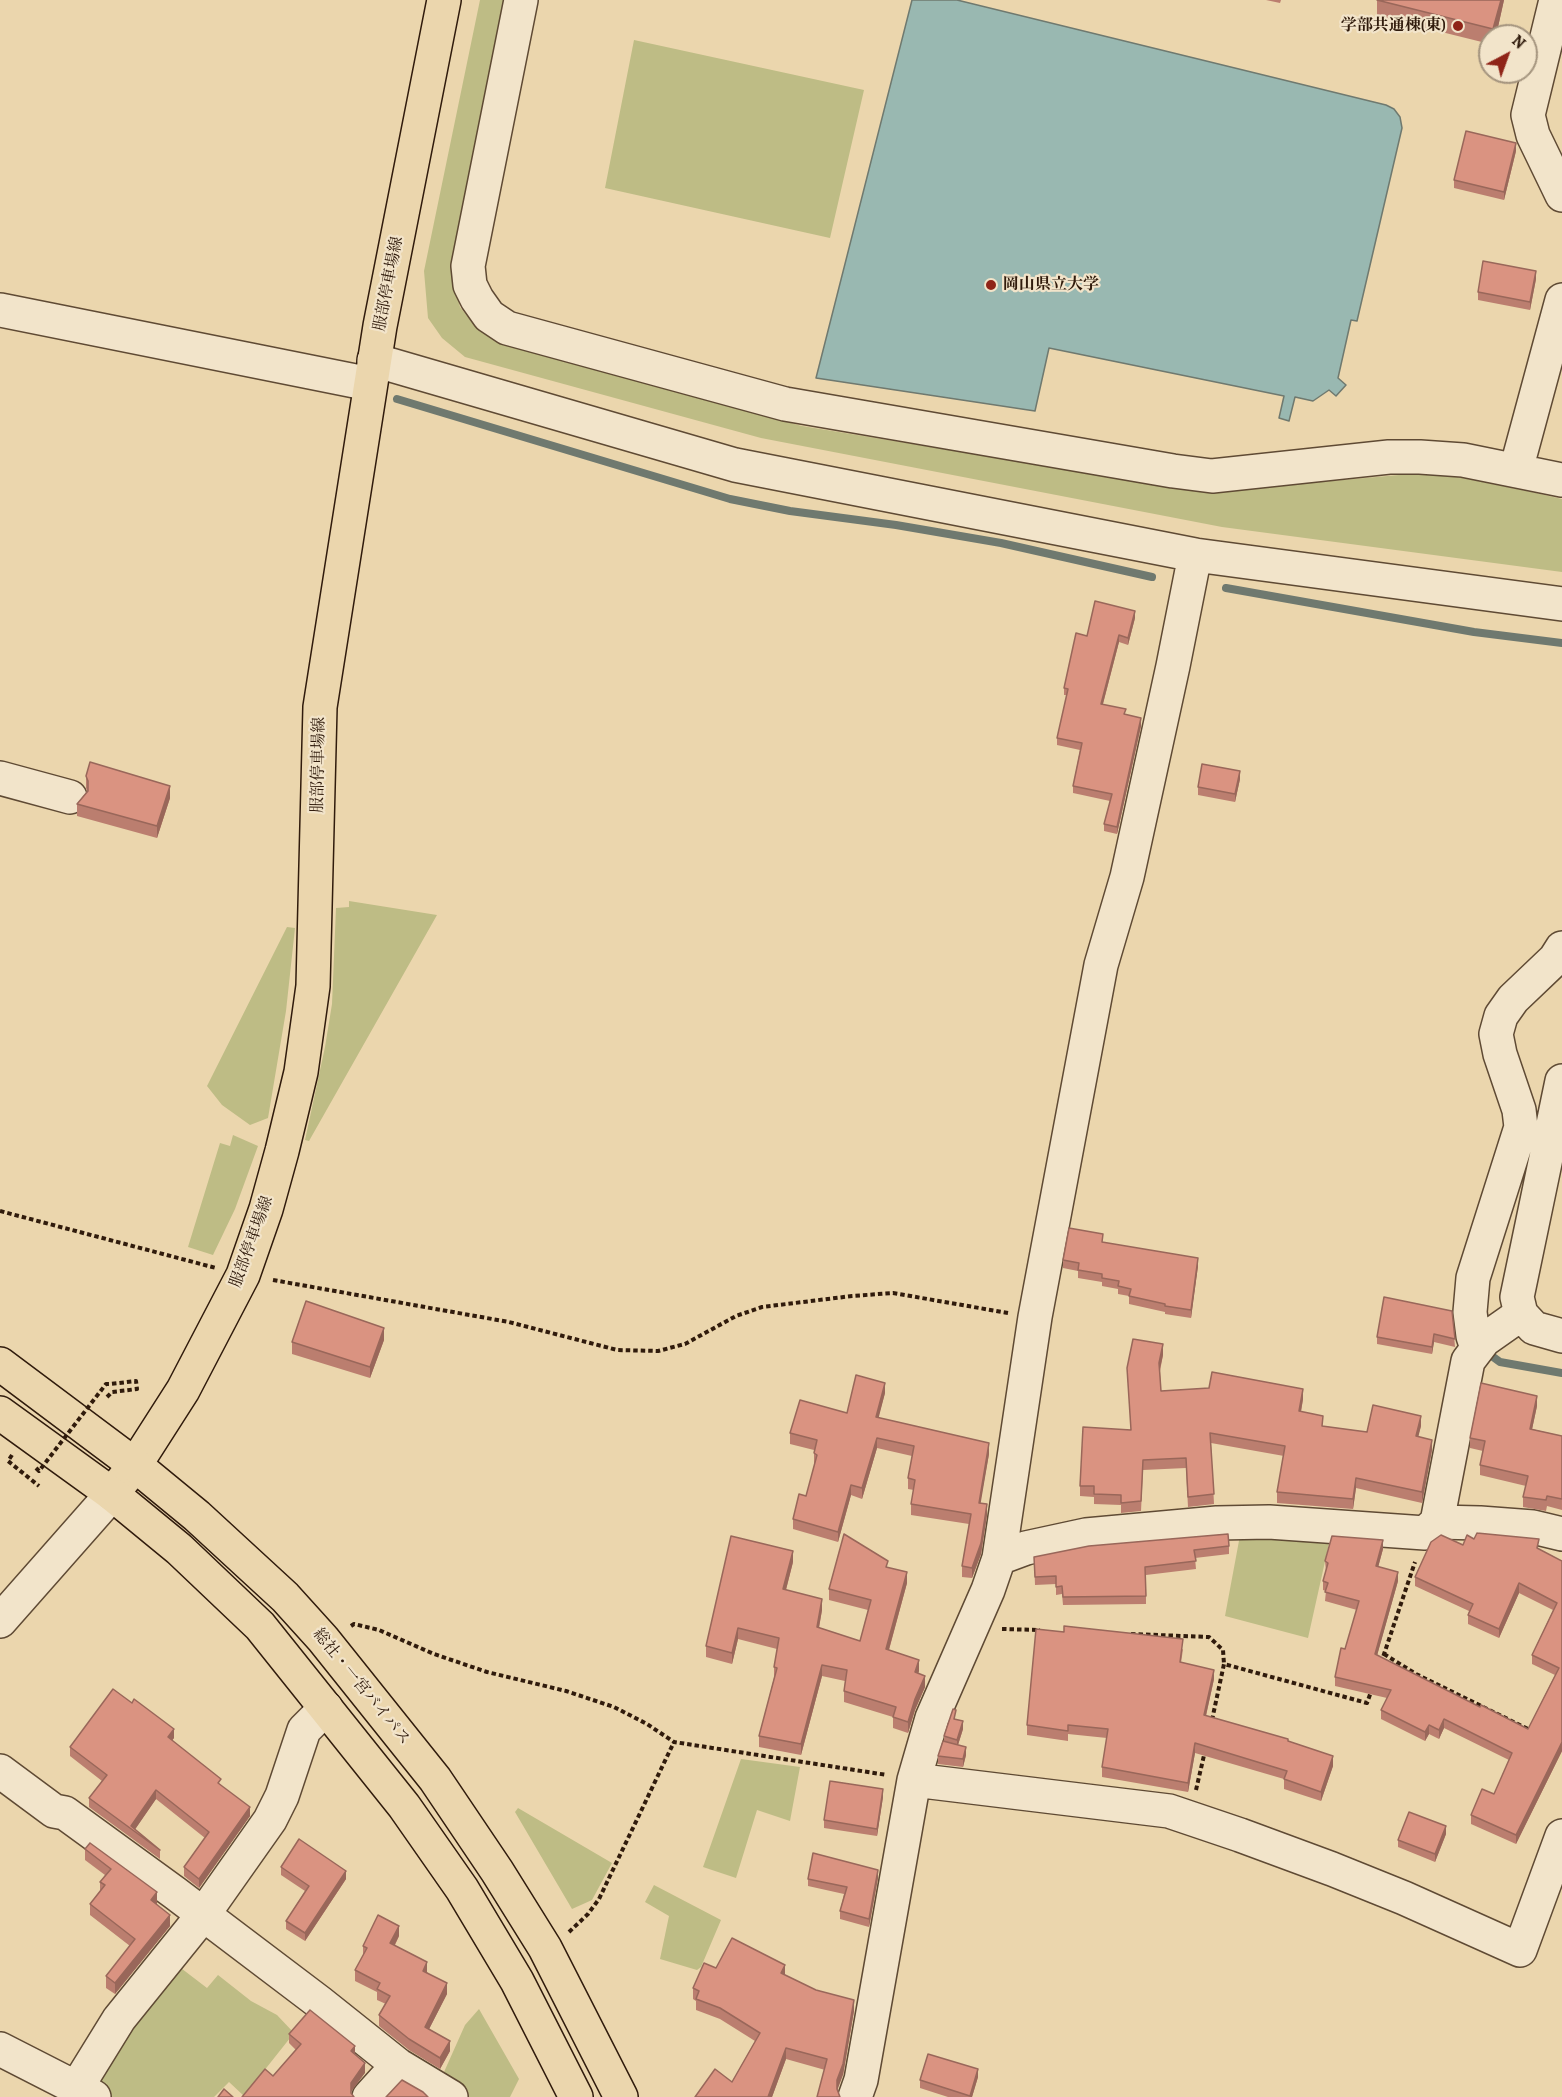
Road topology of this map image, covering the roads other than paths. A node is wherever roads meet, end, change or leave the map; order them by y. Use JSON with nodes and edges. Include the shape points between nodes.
{"nodes":[{"id":1,"x":444,"y":0,"type":"edge"},
{"id":2,"x":521,"y":0,"type":"edge"},
{"id":3,"x":1556,"y":0,"type":"edge"},
{"id":4,"x":1562,"y":195,"type":"edge"},
{"id":5,"x":1562,"y":300,"type":"edge"},
{"id":6,"x":0,"y":310,"type":"edge"},
{"id":7,"x":372,"y":372,"type":"junction"},
{"id":8,"x":1516,"y":470,"type":"junction"},
{"id":9,"x":1562,"y":480,"type":"edge"},
{"id":10,"x":1195,"y":555,"type":"junction"},
{"id":11,"x":1562,"y":604,"type":"edge"},
{"id":12,"x":0,"y":778,"type":"edge"},
{"id":13,"x":70,"y":797,"type":"dead end"},
{"id":14,"x":1562,"y":948,"type":"edge"},
{"id":15,"x":1561,"y":1089,"type":"edge"},
{"id":16,"x":1521,"y":1314,"type":"junction"},
{"id":17,"x":1562,"y":1336,"type":"edge"},
{"id":18,"x":1484,"y":1341,"type":"junction"},
{"id":19,"x":0,"y":1364,"type":"edge"},
{"id":20,"x":0,"y":1413,"type":"edge"},
{"id":21,"x":135,"y":1465,"type":"junction"},
{"id":22,"x":112,"y":1494,"type":"junction"},
{"id":23,"x":1431,"y":1527,"type":"junction"},
{"id":24,"x":1562,"y":1534,"type":"edge"},
{"id":25,"x":999,"y":1558,"type":"junction"},
{"id":26,"x":0,"y":1621,"type":"edge"},
{"id":27,"x":326,"y":1708,"type":"junction"},
{"id":28,"x":0,"y":1771,"type":"edge"},
{"id":29,"x":914,"y":1780,"type":"junction"},
{"id":30,"x":1562,"y":1836,"type":"edge"},
{"id":31,"x":203,"y":1915,"type":"junction"},
{"id":32,"x":0,"y":2049,"type":"edge"},
{"id":33,"x":398,"y":2065,"type":"junction"},
{"id":34,"x":85,"y":2092,"type":"edge"},
{"id":35,"x":369,"y":2097,"type":"edge"},
{"id":36,"x":451,"y":2097,"type":"edge"},
{"id":37,"x":576,"y":2097,"type":"edge"},
{"id":38,"x":621,"y":2097,"type":"edge"},
{"id":39,"x":855,"y":2097,"type":"edge"}],
"edges":[{"from":1,"to":7,"type":"main road","name":"服部停車場線"},
{"from":2,"to":8,"type":"street","via":[[468,266],[470,285],[477,299],[489,316],[507,328],[785,405],[1212,476],[1389,457],[1463,460]]},
{"from":3,"to":4,"type":"street","via":[[1528,115],[1533,135]]},
{"from":5,"to":8,"type":"street"},
{"from":6,"to":7,"type":"street"},
{"from":7,"to":10,"type":"street","via":[[735,465]]},
{"from":7,"to":21,"type":"main road","name":"服部停車場線","via":[[320,707],[313,986],[301,1072],[266,1209],[243,1275],[183,1390]]},
{"from":8,"to":9,"type":"street"},
{"from":10,"to":11,"type":"street"},
{"from":10,"to":25,"type":"street","via":[[1127,877],[1101,965],[1035,1317]]},
{"from":12,"to":13,"type":"street"},
{"from":14,"to":18,"type":"street","via":[[1513,999],[1501,1016],[1496,1034],[1521,1127],[1473,1278],[1473,1336]]},
{"from":15,"to":16,"type":"street","via":[[1517,1297]]},
{"from":16,"to":17,"type":"street","via":[[1534,1328]]},
{"from":16,"to":18,"type":"street"},
{"from":18,"to":23,"type":"street","via":[[1468,1361]]},
{"from":19,"to":21,"type":"main road","name":"総社・一宮バイパス"},
{"from":20,"to":22,"type":"main road"},
{"from":21,"to":22,"type":"main road","name":"服部停車場線"},
{"from":21,"to":38,"type":"main road","name":"総社・一宮バイパス","via":[[285,1597],[435,1779],[545,1948]]},
{"from":22,"to":26,"type":"street"},
{"from":22,"to":27,"type":"main road","via":[[260,1626]]},
{"from":23,"to":24,"type":"street","via":[[1480,1523]]},
{"from":23,"to":25,"type":"street","via":[[1217,1523],[1086,1535]]},
{"from":25,"to":29,"type":"street","via":[[932,1718]]},
{"from":27,"to":31,"type":"street","via":[[304,1730],[270,1820]]},
{"from":27,"to":37,"type":"main road","via":[[404,1806],[462,1889],[518,1981]]},
{"from":28,"to":31,"type":"street","via":[[54,1812],[65,1813]]},
{"from":29,"to":30,"type":"street","via":[[1169,1811],[1384,1890],[1520,1950]]},
{"from":29,"to":39,"type":"street"},
{"from":31,"to":33,"type":"street"},
{"from":31,"to":34,"type":"street","via":[[119,2019]]},
{"from":32,"to":34,"type":"street"},
{"from":33,"to":35,"type":"street"},
{"from":33,"to":36,"type":"street"}]}
